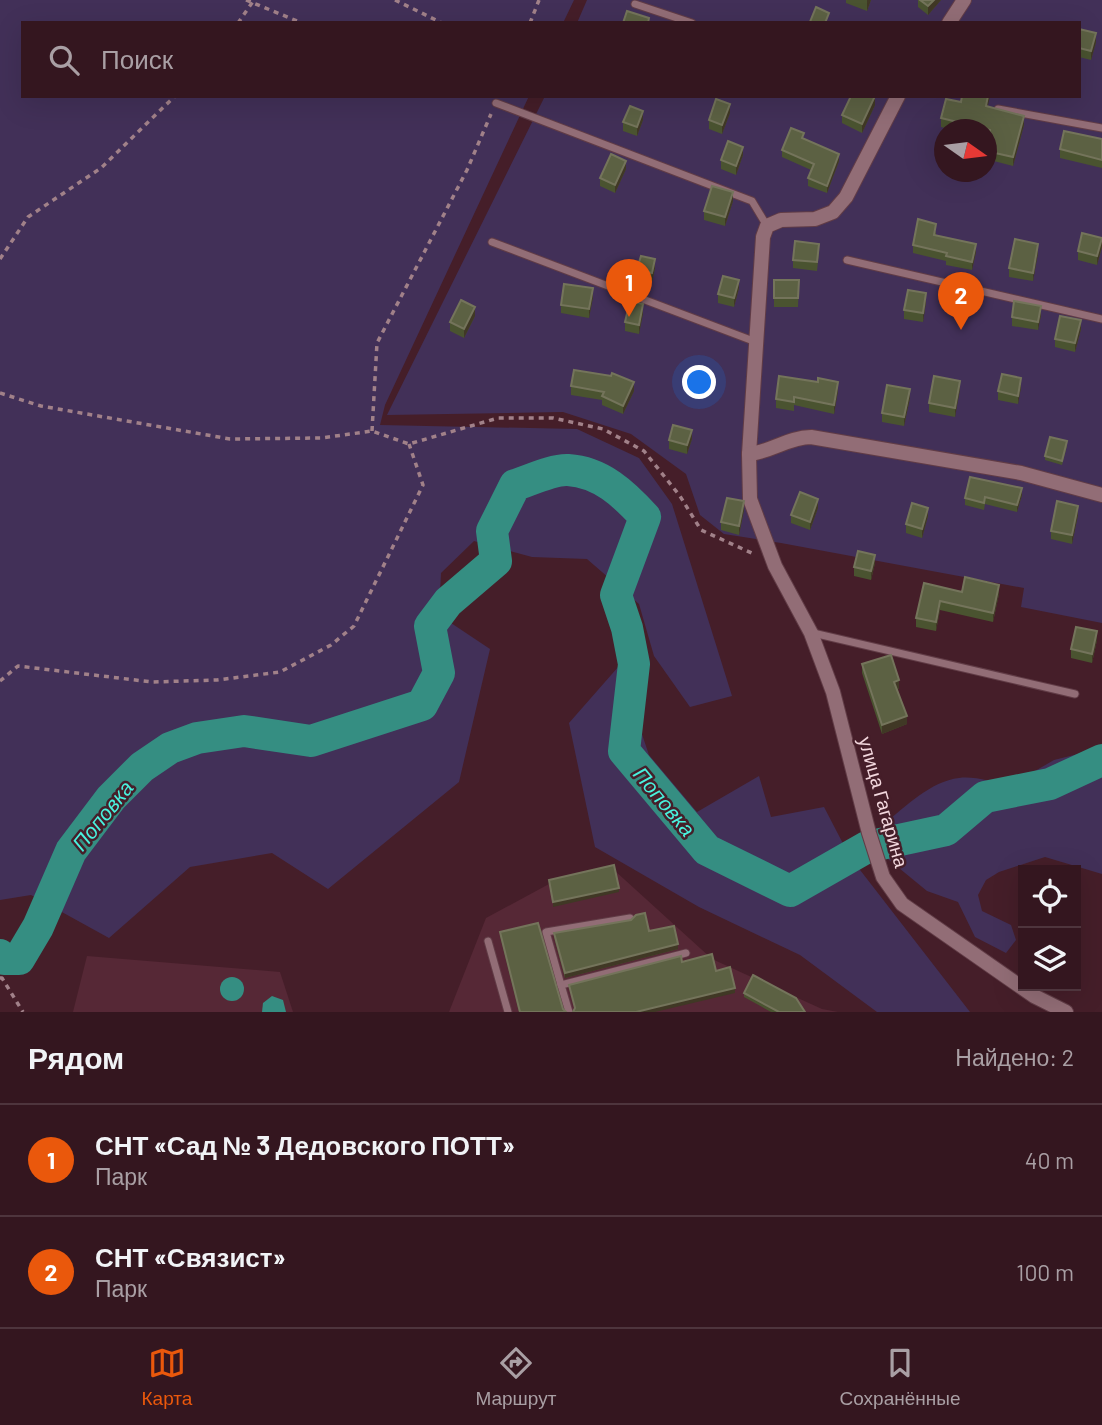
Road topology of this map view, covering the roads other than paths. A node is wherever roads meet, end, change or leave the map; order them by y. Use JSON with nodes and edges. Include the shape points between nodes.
{"nodes":[{"id":1,"x":964,"y":0,"type":"edge"},
{"id":2,"x":635,"y":4,"type":"dead end"},
{"id":3,"x":686,"y":21,"type":"edge"},
{"id":4,"x":949,"y":21,"type":"edge"},
{"id":5,"x":897,"y":98,"type":"edge"},
{"id":6,"x":496,"y":103,"type":"road end"},
{"id":7,"x":998,"y":109,"type":"edge"},
{"id":8,"x":1102,"y":128,"type":"edge"},
{"id":9,"x":767,"y":226,"type":"junction"},
{"id":10,"x":492,"y":242,"type":"dead end"},
{"id":11,"x":847,"y":260,"type":"dead end"},
{"id":12,"x":1102,"y":319,"type":"edge"},
{"id":13,"x":757,"y":342,"type":"junction"},
{"id":14,"x":749,"y":454,"type":"junction"},
{"id":15,"x":1102,"y":495,"type":"edge"},
{"id":16,"x":811,"y":633,"type":"junction"},
{"id":17,"x":1074,"y":694,"type":"dead end"},
{"id":18,"x":629,"y":918,"type":"edge"},
{"id":19,"x":488,"y":941,"type":"dead end"},
{"id":20,"x":686,"y":953,"type":"dead end"},
{"id":21,"x":561,"y":985,"type":"junction"},
{"id":22,"x":508,"y":1012,"type":"edge"},
{"id":23,"x":569,"y":1012,"type":"edge"},
{"id":24,"x":1066,"y":1012,"type":"edge"}],
"edges":[{"from":1,"to":4,"type":"street"},
{"from":2,"to":3,"type":"lane"},
{"from":5,"to":9,"type":"street","via":[[846,197],[833,212]]},
{"from":6,"to":9,"type":"lane","via":[[752,201]]},
{"from":7,"to":8,"type":"lane"},
{"from":9,"to":13,"type":"street","name":"улица Гагарина"},
{"from":10,"to":13,"type":"lane"},
{"from":11,"to":12,"type":"lane"},
{"from":13,"to":14,"type":"street","name":"улица Гагарина"},
{"from":14,"to":15,"type":"street","via":[[811,437],[1021,473]]},
{"from":14,"to":16,"type":"street","name":"улица Гагарина","via":[[750,499],[775,566]]},
{"from":16,"to":17,"type":"lane"},
{"from":16,"to":24,"type":"street","name":"улица Гагарина","via":[[834,692],[883,877],[902,904],[1034,996]]},
{"from":18,"to":21,"type":"lane","via":[[546,932]]},
{"from":19,"to":22,"type":"lane"},
{"from":20,"to":21,"type":"lane"},
{"from":21,"to":23,"type":"lane"}]}
